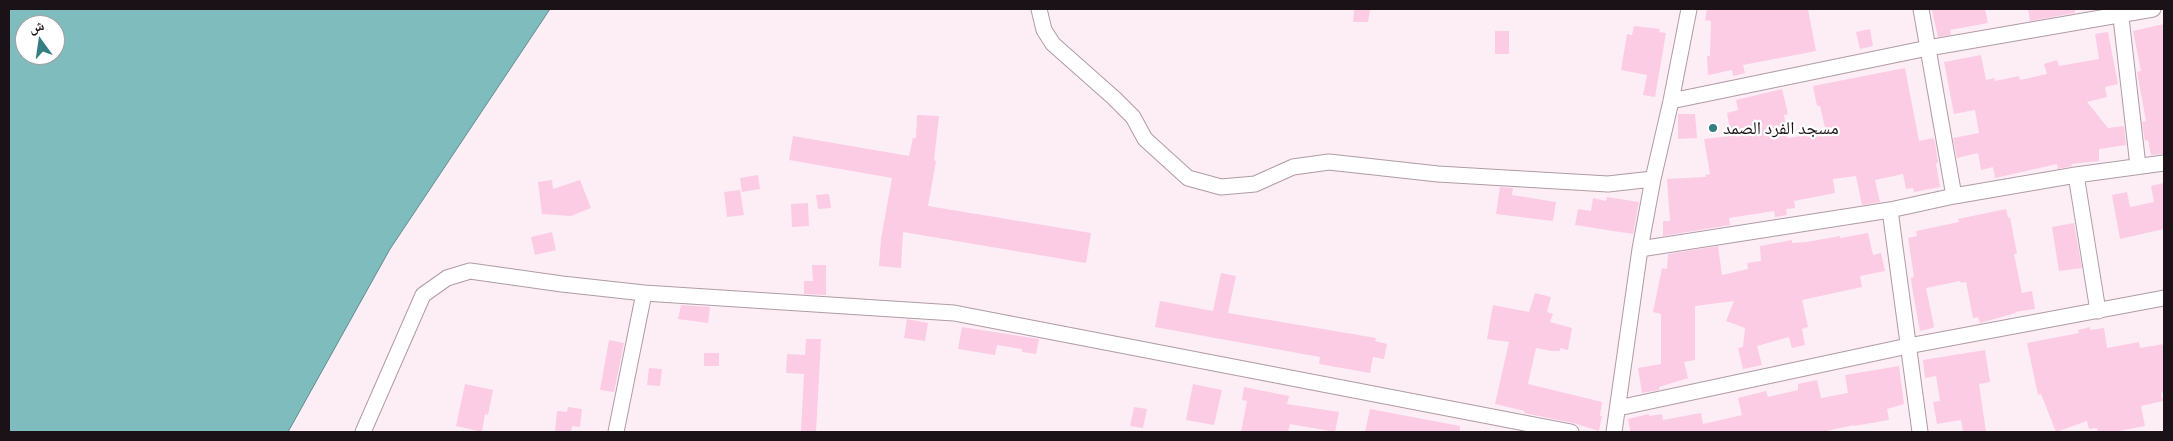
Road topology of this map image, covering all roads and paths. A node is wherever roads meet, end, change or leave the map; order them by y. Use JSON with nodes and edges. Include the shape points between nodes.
{"nodes":[{"id":1,"x":1039,"y":9,"type":"edge"},
{"id":2,"x":1689,"y":9,"type":"edge"},
{"id":3,"x":1921,"y":9,"type":"edge"},
{"id":4,"x":2153,"y":9,"type":"edge"},
{"id":5,"x":2121,"y":11,"type":"edge"},
{"id":6,"x":1928,"y":48,"type":"junction"},
{"id":7,"x":1671,"y":101,"type":"junction"},
{"id":8,"x":2164,"y":162,"type":"edge"},
{"id":9,"x":2138,"y":166,"type":"junction"},
{"id":10,"x":2076,"y":175,"type":"junction"},
{"id":11,"x":1652,"y":179,"type":"junction"},
{"id":12,"x":1954,"y":196,"type":"junction"},
{"id":13,"x":1890,"y":210,"type":"junction"},
{"id":14,"x":1640,"y":249,"type":"junction"},
{"id":15,"x":644,"y":293,"type":"junction"},
{"id":16,"x":2164,"y":298,"type":"edge"},
{"id":17,"x":2098,"y":311,"type":"junction"},
{"id":18,"x":1908,"y":346,"type":"junction"},
{"id":19,"x":1618,"y":408,"type":"junction"},
{"id":20,"x":363,"y":432,"type":"edge"},
{"id":21,"x":616,"y":432,"type":"edge"},
{"id":22,"x":1571,"y":432,"type":"edge"},
{"id":23,"x":1614,"y":432,"type":"edge"},
{"id":24,"x":1920,"y":432,"type":"edge"}],
"edges":[{"from":1,"to":11,"type":"street","via":[[1044,30],[1053,44],[1114,98],[1133,118],[1144,139],[1188,178],[1221,186],[1255,184],[1293,167],[1329,162],[1438,174],[1608,184]]},
{"from":2,"to":7,"type":"street"},
{"from":3,"to":6,"type":"street"},
{"from":4,"to":5,"type":"street"},
{"from":5,"to":6,"type":"street"},
{"from":5,"to":9,"type":"street"},
{"from":6,"to":7,"type":"street"},
{"from":6,"to":12,"type":"street"},
{"from":7,"to":11,"type":"street"},
{"from":8,"to":9,"type":"street"},
{"from":9,"to":10,"type":"street"},
{"from":10,"to":12,"type":"street"},
{"from":10,"to":17,"type":"street"},
{"from":11,"to":14,"type":"street"},
{"from":12,"to":13,"type":"street"},
{"from":13,"to":14,"type":"street"},
{"from":13,"to":18,"type":"street"},
{"from":14,"to":19,"type":"street"},
{"from":15,"to":20,"type":"street","via":[[478,271],[462,272],[447,278],[423,295]]},
{"from":15,"to":21,"type":"street"},
{"from":15,"to":22,"type":"street","via":[[954,313]]},
{"from":16,"to":17,"type":"street"},
{"from":17,"to":18,"type":"street"},
{"from":18,"to":19,"type":"street"},
{"from":18,"to":24,"type":"street"},
{"from":19,"to":23,"type":"street"}]}
